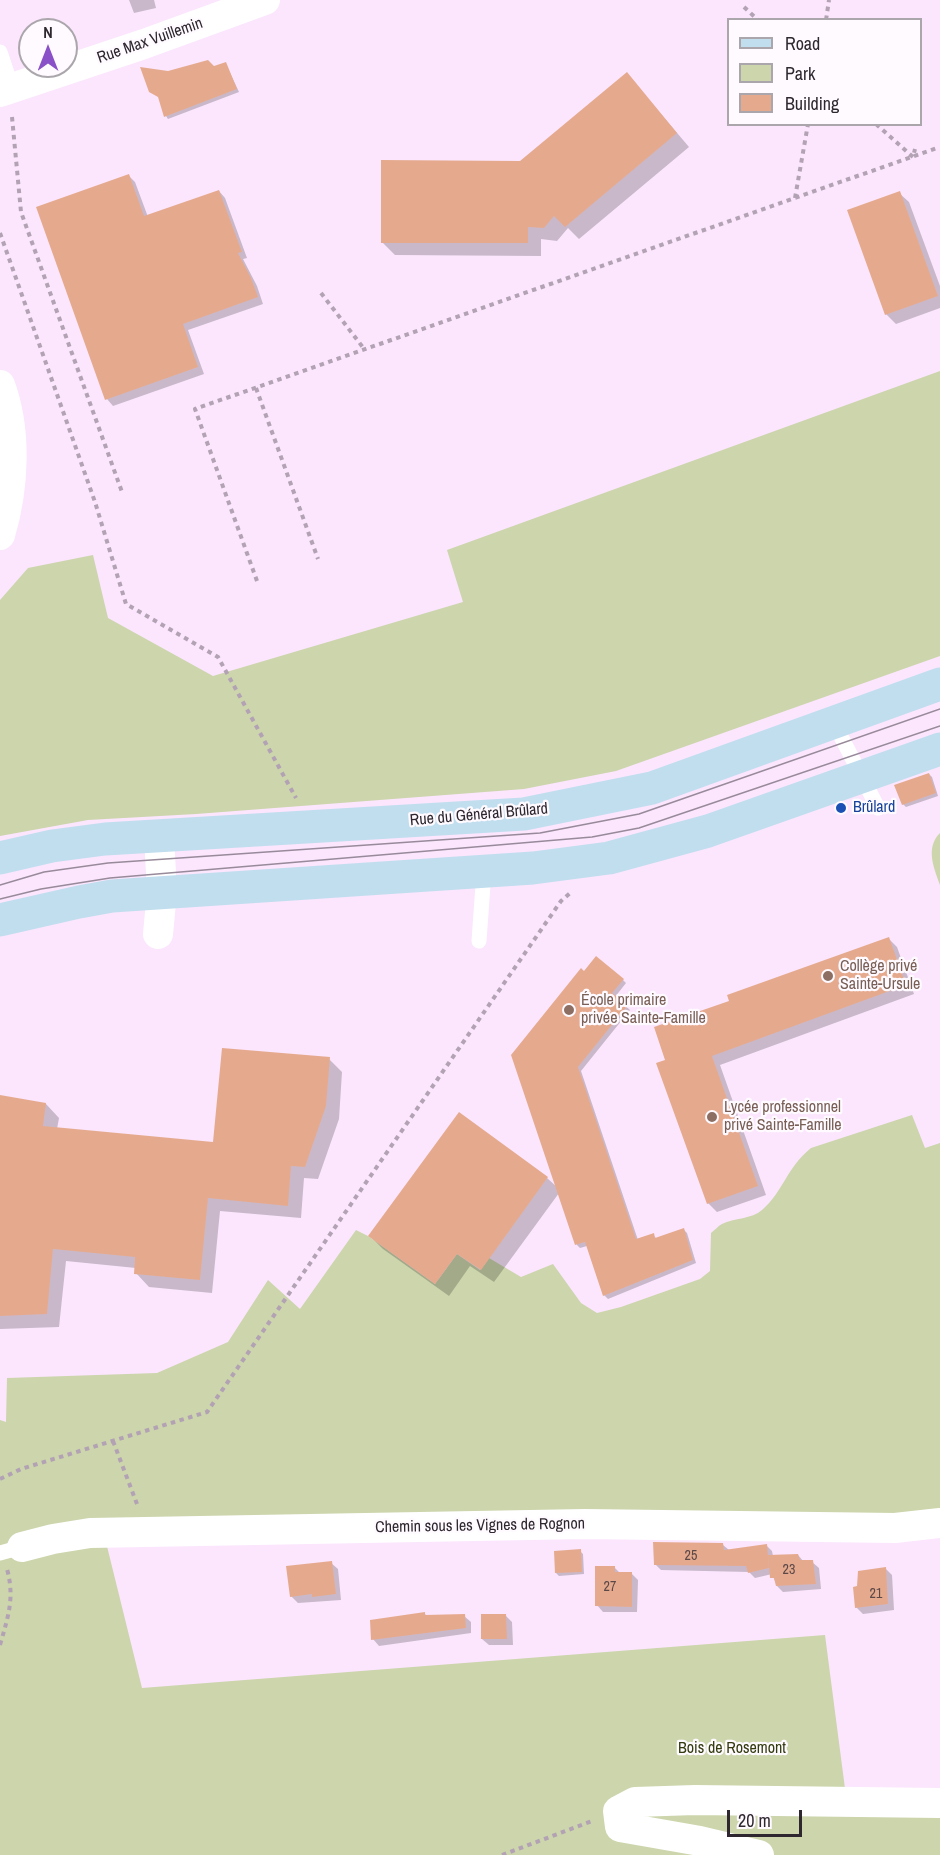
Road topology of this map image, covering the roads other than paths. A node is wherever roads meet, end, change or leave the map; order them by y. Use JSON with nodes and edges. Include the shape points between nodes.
{"nodes":[{"id":1,"x":265,"y":0,"type":"edge"},
{"id":2,"x":0,"y":52,"type":"edge"},
{"id":3,"x":8,"y":97,"type":"edge"},
{"id":4,"x":0,"y":385,"type":"edge"},
{"id":5,"x":0,"y":535,"type":"edge"},
{"id":6,"x":940,"y":684,"type":"edge"},
{"id":7,"x":834,"y":723,"type":"junction"},
{"id":8,"x":940,"y":749,"type":"edge"},
{"id":9,"x":861,"y":776,"type":"junction"},
{"id":10,"x":878,"y":808,"type":"dead end"},
{"id":11,"x":159,"y":836,"type":"junction"},
{"id":12,"x":0,"y":858,"type":"edge"},
{"id":13,"x":484,"y":871,"type":"junction"},
{"id":14,"x":162,"y":892,"type":"junction"},
{"id":15,"x":0,"y":920,"type":"edge"},
{"id":16,"x":158,"y":934,"type":"dead end"},
{"id":17,"x":479,"y":941,"type":"dead end"},
{"id":18,"x":940,"y":1523,"type":"edge"},
{"id":19,"x":8,"y":1551,"type":"edge"},
{"id":20,"x":940,"y":1803,"type":"edge"},
{"id":21,"x":759,"y":1855,"type":"edge"}],
"edges":[{"from":1,"to":3,"type":"street","name":"Rue Max Vuillemin"},
{"from":2,"to":3,"type":"lane"},
{"from":4,"to":5,"type":"street","via":[[6,401],[10,441],[10,489]]},
{"from":6,"to":7,"type":"main road","name":"Rue du Général Brûlard"},
{"from":7,"to":9,"type":"lane"},
{"from":7,"to":11,"type":"main road","name":"Rue du Général Brûlard","via":[[652,788],[524,814]]},
{"from":8,"to":9,"type":"main road"},
{"from":9,"to":10,"type":"lane"},
{"from":9,"to":13,"type":"main road","via":[[661,845],[609,858]]},
{"from":11,"to":12,"type":"main road","name":"Rue du Général Brûlard","via":[[52,846]]},
{"from":11,"to":14,"type":"street"},
{"from":13,"to":14,"type":"main road"},
{"from":13,"to":17,"type":"lane"},
{"from":14,"to":15,"type":"main road","via":[[112,896]]},
{"from":14,"to":16,"type":"street"},
{"from":18,"to":19,"type":"street","name":"Chemin sous les Vignes de Rognon","via":[[895,1527],[585,1524],[90,1533]]},
{"from":20,"to":21,"type":"street","via":[[695,1800],[635,1802],[618,1811],[620,1827]]}]}
